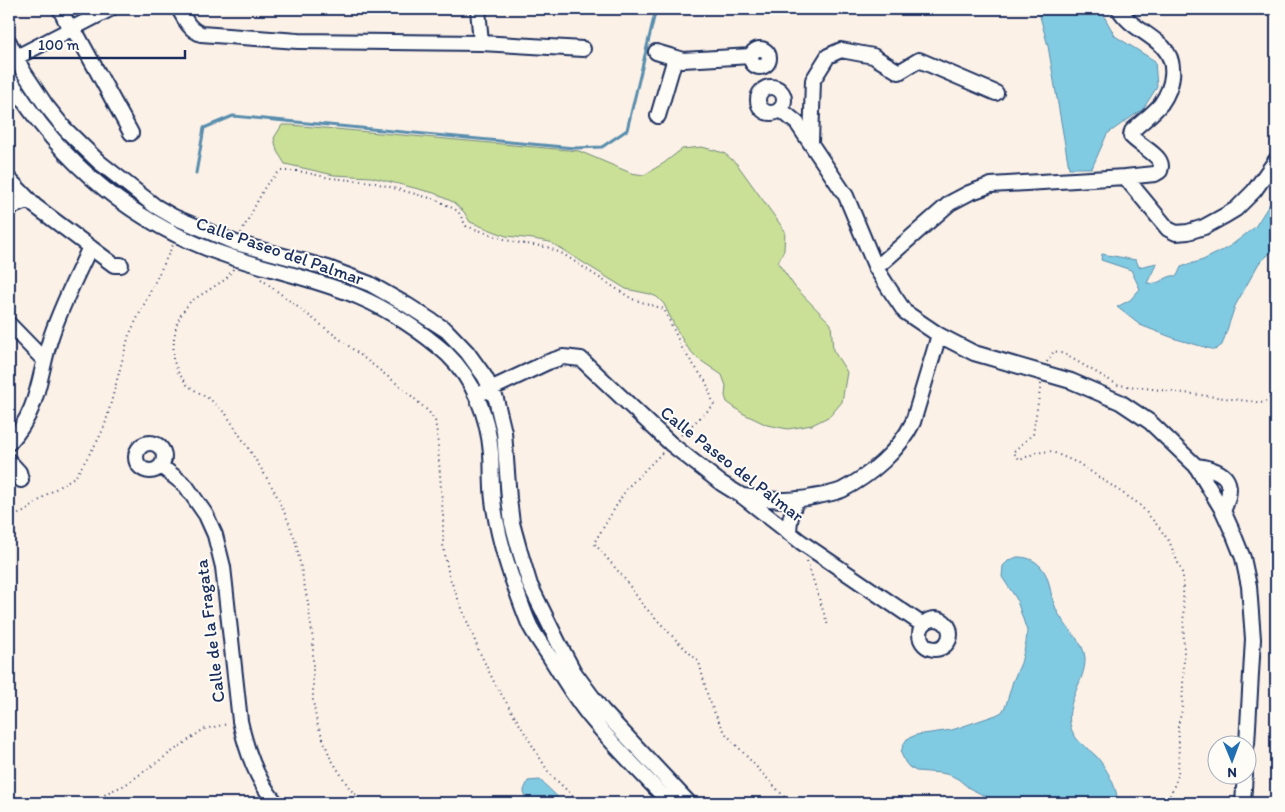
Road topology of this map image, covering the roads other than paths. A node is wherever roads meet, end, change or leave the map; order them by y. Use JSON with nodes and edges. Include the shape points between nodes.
{"nodes":[{"id":1,"x":60,"y":9,"type":"edge"},
{"id":2,"x":110,"y":9,"type":"edge"},
{"id":3,"x":180,"y":9,"type":"edge"},
{"id":4,"x":478,"y":9,"type":"edge"},
{"id":5,"x":1118,"y":9,"type":"edge"},
{"id":6,"x":71,"y":28,"type":"junction"},
{"id":7,"x":9,"y":42,"type":"edge"},
{"id":8,"x":482,"y":43,"type":"junction"},
{"id":9,"x":583,"y":49,"type":"dead end"},
{"id":10,"x":656,"y":52,"type":"dead end"},
{"id":11,"x":675,"y":58,"type":"junction"},
{"id":12,"x":13,"y":60,"type":"edge"},
{"id":13,"x":9,"y":78,"type":"edge"},
{"id":14,"x":767,"y":88,"type":"junction"},
{"id":15,"x":996,"y":93,"type":"dead end"},
{"id":16,"x":780,"y":109,"type":"junction"},
{"id":17,"x":658,"y":116,"type":"dead end"},
{"id":18,"x":131,"y":133,"type":"dead end"},
{"id":19,"x":811,"y":143,"type":"junction"},
{"id":20,"x":1276,"y":160,"type":"edge"},
{"id":21,"x":1121,"y":177,"type":"junction"},
{"id":22,"x":9,"y":179,"type":"edge"},
{"id":23,"x":29,"y":200,"type":"junction"},
{"id":24,"x":155,"y":206,"type":"junction"},
{"id":25,"x":9,"y":208,"type":"edge"},
{"id":26,"x":146,"y":219,"type":"junction"},
{"id":27,"x":196,"y":227,"type":"junction"},
{"id":28,"x":190,"y":243,"type":"junction"},
{"id":29,"x":90,"y":247,"type":"junction"},
{"id":30,"x":121,"y":265,"type":"dead end"},
{"id":31,"x":876,"y":268,"type":"junction"},
{"id":32,"x":9,"y":324,"type":"edge"},
{"id":33,"x":939,"y":335,"type":"junction"},
{"id":34,"x":44,"y":360,"type":"junction"},
{"id":35,"x":491,"y":388,"type":"junction"},
{"id":36,"x":477,"y":396,"type":"junction"},
{"id":37,"x":9,"y":443,"type":"edge"},
{"id":38,"x":9,"y":461,"type":"edge"},
{"id":39,"x":161,"y":466,"type":"dead end"},
{"id":40,"x":1196,"y":466,"type":"junction"},
{"id":41,"x":21,"y":480,"type":"dead end"},
{"id":42,"x":742,"y":496,"type":"junction"},
{"id":43,"x":798,"y":499,"type":"junction"},
{"id":44,"x":1223,"y":511,"type":"junction"},
{"id":45,"x":789,"y":533,"type":"junction"},
{"id":46,"x":924,"y":625,"type":"dead end"},
{"id":47,"x":1248,"y":734,"type":"edge"},
{"id":48,"x":1244,"y":784,"type":"edge"},
{"id":49,"x":276,"y":803,"type":"edge"},
{"id":50,"x":670,"y":803,"type":"edge"},
{"id":51,"x":689,"y":803,"type":"edge"},
{"id":52,"x":1243,"y":803,"type":"edge"}],
"edges":[{"from":1,"to":6,"type":"street"},
{"from":2,"to":6,"type":"street"},
{"from":3,"to":8,"type":"street","via":[[194,32],[200,34],[298,40]]},
{"from":4,"to":8,"type":"street"},
{"from":5,"to":21,"type":"street","via":[[1128,21],[1162,46],[1173,66],[1170,87],[1160,104],[1132,131],[1135,140],[1158,158],[1160,170],[1155,174]]},
{"from":6,"to":12,"type":"street"},
{"from":6,"to":18,"type":"street"},
{"from":7,"to":12,"type":"street","name":"Calle Paseo del Palmar"},
{"from":8,"to":9,"type":"street"},
{"from":10,"to":11,"type":"street"},
{"from":11,"to":14,"type":"street","via":[[751,56],[755,50],[762,49],[769,56],[768,63],[762,67]]},
{"from":11,"to":17,"type":"street"},
{"from":12,"to":24,"type":"street","name":"Calle Paseo del Palmar","via":[[65,129],[99,162]]},
{"from":13,"to":26,"type":"street","name":"Calle Paseo del Palmar","via":[[28,109],[84,172]]},
{"from":14,"to":16,"type":"street","via":[[778,89],[783,95]]},
{"from":14,"to":16,"type":"street","via":[[759,96],[760,107],[770,113]]},
{"from":15,"to":19,"type":"street","via":[[919,60],[899,72],[873,56],[841,50],[828,56],[813,80]]},
{"from":16,"to":19,"type":"street","via":[[797,123]]},
{"from":19,"to":31,"type":"street","via":[[846,196]]},
{"from":20,"to":21,"type":"street","via":[[1254,191],[1236,209],[1204,227],[1181,233],[1168,229]]},
{"from":21,"to":31,"type":"street","via":[[991,185],[969,193],[950,203]]},
{"from":22,"to":23,"type":"street"},
{"from":23,"to":25,"type":"street"},
{"from":23,"to":29,"type":"street"},
{"from":24,"to":26,"type":"street"},
{"from":24,"to":27,"type":"street","name":"Calle Paseo del Palmar"},
{"from":26,"to":28,"type":"street","name":"Calle Paseo del Palmar"},
{"from":27,"to":28,"type":"street"},
{"from":27,"to":35,"type":"street","name":"Calle Paseo del Palmar","via":[[236,243],[328,268],[370,284],[446,330],[468,352]]},
{"from":28,"to":36,"type":"street","name":"Calle Paseo del Palmar","via":[[361,298],[430,340],[449,356]]},
{"from":29,"to":30,"type":"street","via":[[114,265]]},
{"from":29,"to":34,"type":"street"},
{"from":31,"to":33,"type":"street","via":[[905,312]]},
{"from":32,"to":34,"type":"street"},
{"from":33,"to":40,"type":"street","via":[[974,354],[1071,381],[1120,402],[1150,422]]},
{"from":33,"to":43,"type":"street","via":[[913,422],[891,453],[873,470],[840,490]]},
{"from":34,"to":37,"type":"street","via":[[34,403]]},
{"from":35,"to":36,"type":"street","name":"Calle Paseo del Palmar"},
{"from":35,"to":42,"type":"street","name":"Calle Paseo del Palmar","via":[[563,357],[581,359],[671,444]]},
{"from":35,"to":51,"type":"street","name":"Calle Paseo del Palmar","via":[[504,432],[512,522],[530,584],[574,672],[602,710]]},
{"from":36,"to":50,"type":"street","name":"Calle Paseo del Palmar","via":[[488,428],[497,526],[505,558],[531,628],[591,718]]},
{"from":38,"to":41,"type":"street","via":[[20,472]]},
{"from":39,"to":49,"type":"street","name":"Calle de la Fragata","via":[[186,486],[215,534],[223,567],[244,740],[258,775]]},
{"from":40,"to":44,"type":"street"},
{"from":40,"to":44,"type":"street","via":[[1217,470],[1226,476],[1229,494]]},
{"from":42,"to":43,"type":"street"},
{"from":42,"to":45,"type":"street","name":"Calle Paseo del Palmar"},
{"from":43,"to":45,"type":"street","via":[[789,523]]},
{"from":44,"to":47,"type":"street","via":[[1243,558],[1249,586],[1253,639]]},
{"from":45,"to":46,"type":"street","name":"Calle Paseo del Palmar"},
{"from":48,"to":52,"type":"street"}]}
